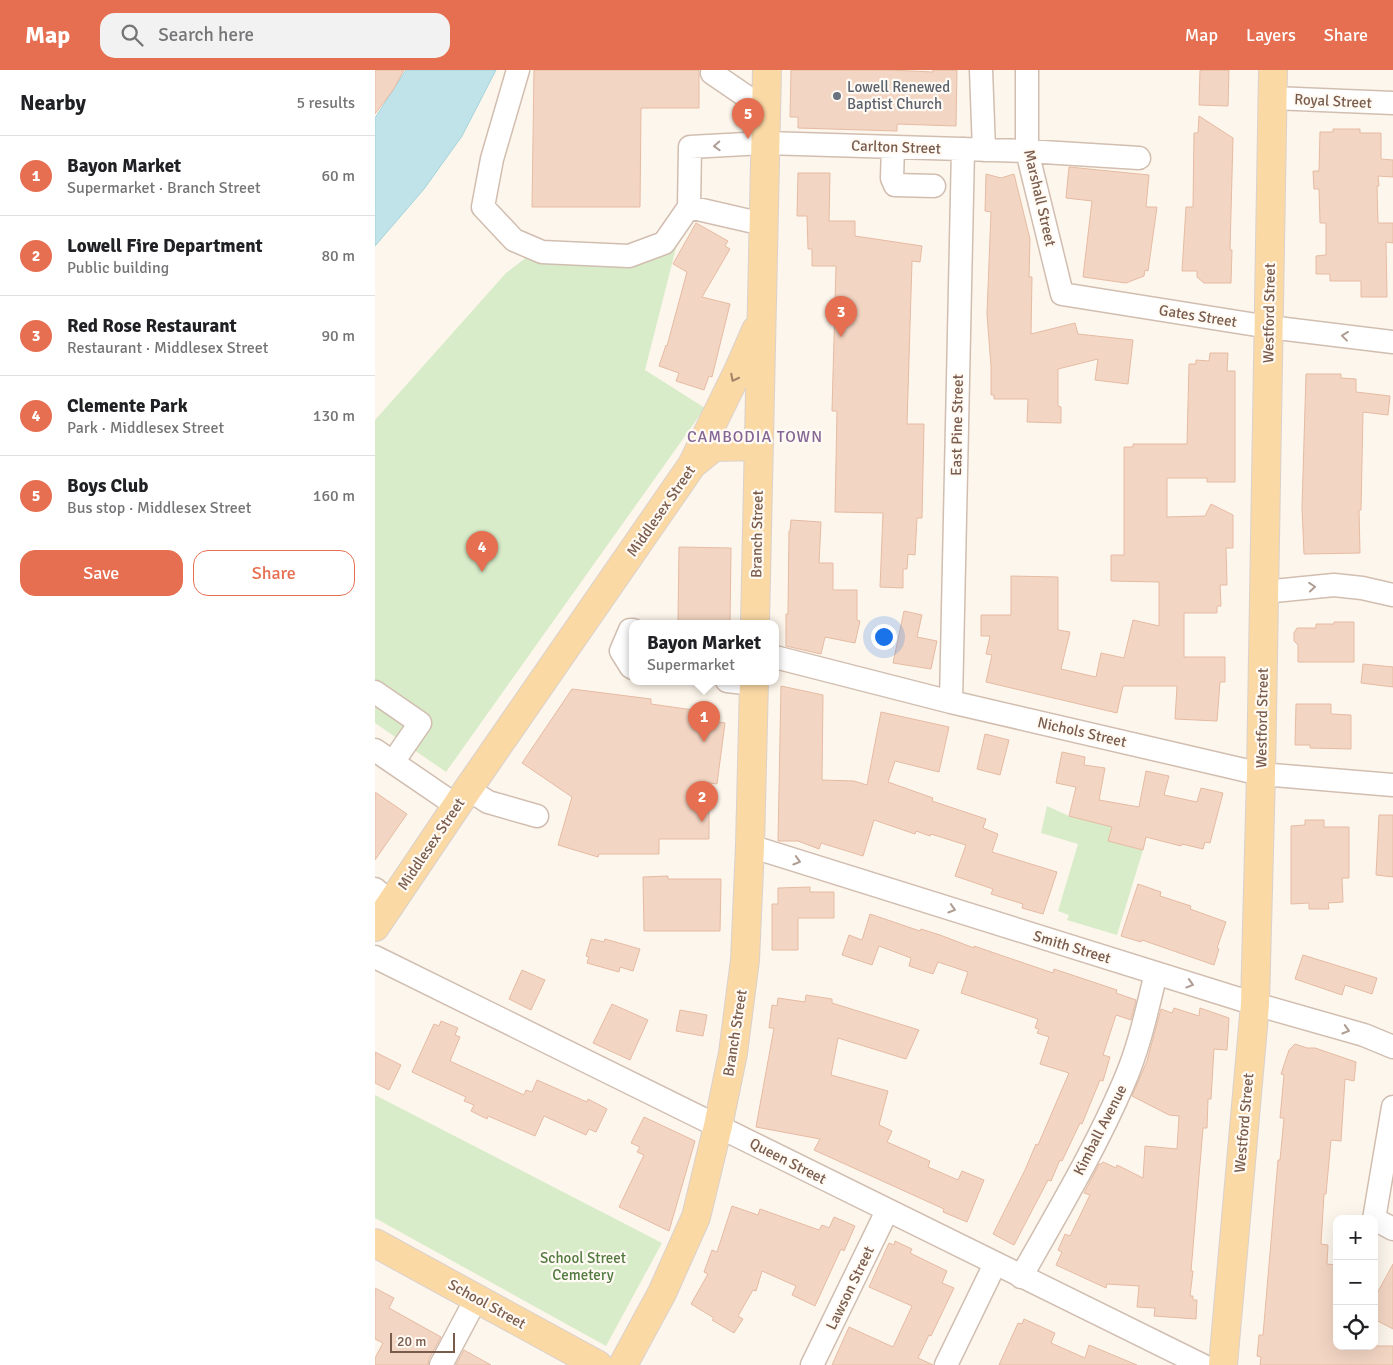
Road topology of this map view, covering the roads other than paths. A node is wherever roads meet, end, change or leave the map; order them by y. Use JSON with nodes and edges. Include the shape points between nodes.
{"nodes":[{"id":1,"x":518,"y":70,"type":"edge"},
{"id":2,"x":713,"y":70,"type":"edge"},
{"id":3,"x":767,"y":70,"type":"edge"},
{"id":4,"x":981,"y":70,"type":"edge"},
{"id":5,"x":1027,"y":70,"type":"edge"},
{"id":6,"x":1273,"y":70,"type":"edge"},
{"id":7,"x":1273,"y":98,"type":"junction"},
{"id":8,"x":1393,"y":103,"type":"edge"},
{"id":9,"x":766,"y":110,"type":"junction"},
{"id":10,"x":765,"y":143,"type":"junction"},
{"id":11,"x":893,"y":147,"type":"junction"},
{"id":12,"x":973,"y":150,"type":"junction"},
{"id":13,"x":1027,"y":152,"type":"junction"},
{"id":14,"x":1139,"y":158,"type":"dead end"},
{"id":15,"x":934,"y":186,"type":"dead end"},
{"id":16,"x":689,"y":207,"type":"junction"},
{"id":17,"x":763,"y":224,"type":"junction"},
{"id":18,"x":1063,"y":294,"type":"joint"},
{"id":19,"x":761,"y":317,"type":"junction"},
{"id":20,"x":1269,"y":327,"type":"junction"},
{"id":21,"x":1393,"y":342,"type":"edge"},
{"id":22,"x":759,"y":446,"type":"junction"},
{"id":23,"x":692,"y":465,"type":"junction"},
{"id":24,"x":1264,"y":592,"type":"junction"},
{"id":25,"x":1393,"y":595,"type":"edge"},
{"id":26,"x":755,"y":620,"type":"edge"},
{"id":27,"x":629,"y":632,"type":"edge"},
{"id":28,"x":779,"y":658,"type":"edge"},
{"id":29,"x":629,"y":664,"type":"edge"},
{"id":30,"x":754,"y":685,"type":"edge"},
{"id":31,"x":375,"y":692,"type":"edge"},
{"id":32,"x":951,"y":702,"type":"junction"},
{"id":33,"x":384,"y":756,"type":"edge"},
{"id":34,"x":1261,"y":774,"type":"junction"},
{"id":35,"x":1393,"y":785,"type":"edge"},
{"id":36,"x":462,"y":797,"type":"junction"},
{"id":37,"x":537,"y":816,"type":"dead end"},
{"id":38,"x":750,"y":846,"type":"junction"},
{"id":39,"x":383,"y":896,"type":"edge"},
{"id":40,"x":375,"y":927,"type":"edge"},
{"id":41,"x":375,"y":957,"type":"edge"},
{"id":42,"x":1156,"y":973,"type":"junction"},
{"id":43,"x":1255,"y":1004,"type":"junction"},
{"id":44,"x":1393,"y":1047,"type":"edge"},
{"id":45,"x":1393,"y":1107,"type":"edge"},
{"id":46,"x":718,"y":1126,"type":"junction"},
{"id":47,"x":887,"y":1211,"type":"junction"},
{"id":48,"x":1393,"y":1229,"type":"edge"},
{"id":49,"x":375,"y":1243,"type":"edge"},
{"id":50,"x":995,"y":1264,"type":"junction"},
{"id":51,"x":1021,"y":1277,"type":"junction"},
{"id":52,"x":476,"y":1299,"type":"junction"},
{"id":53,"x":441,"y":1365,"type":"edge"},
{"id":54,"x":598,"y":1365,"type":"edge"},
{"id":55,"x":623,"y":1365,"type":"edge"},
{"id":56,"x":812,"y":1365,"type":"edge"},
{"id":57,"x":946,"y":1365,"type":"edge"},
{"id":58,"x":1201,"y":1365,"type":"edge"},
{"id":59,"x":1223,"y":1365,"type":"edge"}],
"edges":[{"from":1,"to":16,"type":"street","via":[[491,159],[483,207],[514,240],[542,252],[629,256],[664,243]]},
{"from":2,"to":9,"type":"street","via":[[712,73]]},
{"from":3,"to":9,"type":"main road"},
{"from":4,"to":12,"type":"street","name":"East Pine Street"},
{"from":5,"to":13,"type":"street","name":"Marshall Street"},
{"from":6,"to":7,"type":"main road","name":"Westford Street"},
{"from":7,"to":8,"type":"street","name":"Royal Street"},
{"from":7,"to":20,"type":"main road","name":"Westford Street"},
{"from":9,"to":10,"type":"main road"},
{"from":10,"to":11,"type":"street","name":"Carlton Street"},
{"from":10,"to":16,"type":"street","name":"Carlton Street","one_way":true,"via":[[690,147]]},
{"from":10,"to":17,"type":"main road"},
{"from":11,"to":12,"type":"street","name":"Carlton Street"},
{"from":11,"to":15,"type":"street","via":[[892,178],[895,185]]},
{"from":12,"to":13,"type":"street","name":"Carlton Street"},
{"from":12,"to":32,"type":"street","name":"East Pine Street"},
{"from":13,"to":14,"type":"street","name":"Carlton Street"},
{"from":13,"to":18,"type":"street","name":"Marshall Street"},
{"from":16,"to":17,"type":"street"},
{"from":17,"to":19,"type":"main road"},
{"from":18,"to":20,"type":"street","name":"Gates Street"},
{"from":19,"to":22,"type":"main road"},
{"from":19,"to":23,"type":"main road","one_way":true},
{"from":21,"to":20,"type":"street","name":"Gates Street","one_way":true},
{"from":20,"to":24,"type":"main road","name":"Westford Street"},
{"from":22,"to":23,"type":"main road","name":"Middlesex Street","via":[[714,447]]},
{"from":22,"to":26,"type":"main road","name":"Branch Street"},
{"from":23,"to":36,"type":"main road","name":"Middlesex Street"},
{"from":24,"to":25,"type":"street","one_way":true,"via":[[1334,586]]},
{"from":24,"to":34,"type":"main road","name":"Westford Street"},
{"from":27,"to":29,"type":"street","via":[[621,650]]},
{"from":28,"to":32,"type":"street","name":"Nichols Street"},
{"from":30,"to":38,"type":"main road","name":"Branch Street"},
{"from":31,"to":33,"type":"street","via":[[420,722]]},
{"from":32,"to":34,"type":"street","name":"Nichols Street"},
{"from":33,"to":36,"type":"street"},
{"from":34,"to":35,"type":"street","name":"Nichols Street"},
{"from":34,"to":43,"type":"main road","name":"Westford Street"},
{"from":36,"to":37,"type":"street"},
{"from":36,"to":39,"type":"main road","name":"Middlesex Street"},
{"from":38,"to":42,"type":"street","name":"Smith Street","one_way":true},
{"from":38,"to":46,"type":"main road","name":"Branch Street","via":[[745,960],[733,1053]]},
{"from":39,"to":40,"type":"main road","name":"Middlesex Street"},
{"from":41,"to":46,"type":"street","name":"Queen Street"},
{"from":42,"to":43,"type":"street","name":"Smith Street","one_way":true},
{"from":42,"to":51,"type":"street","name":"Kimball Avenue","via":[[1146,1017],[1125,1081],[1099,1136]]},
{"from":43,"to":44,"type":"street","name":"Smith Street","one_way":true,"via":[[1364,1035]]},
{"from":43,"to":59,"type":"main road","name":"Westford Street"},
{"from":45,"to":48,"type":"street","via":[[1374,1219]]},
{"from":46,"to":47,"type":"street","name":"Queen Street"},
{"from":46,"to":55,"type":"main road","name":"Branch Street","via":[[696,1217],[662,1294]]},
{"from":47,"to":50,"type":"street","name":"Queen Street"},
{"from":47,"to":56,"type":"street","name":"Lawson Street"},
{"from":49,"to":52,"type":"main road","name":"School Street"},
{"from":50,"to":51,"type":"street","name":"Queen Street"},
{"from":50,"to":57,"type":"street"},
{"from":51,"to":58,"type":"street","name":"Queen Street"},
{"from":52,"to":53,"type":"street"},
{"from":52,"to":54,"type":"main road","name":"School Street"}]}
